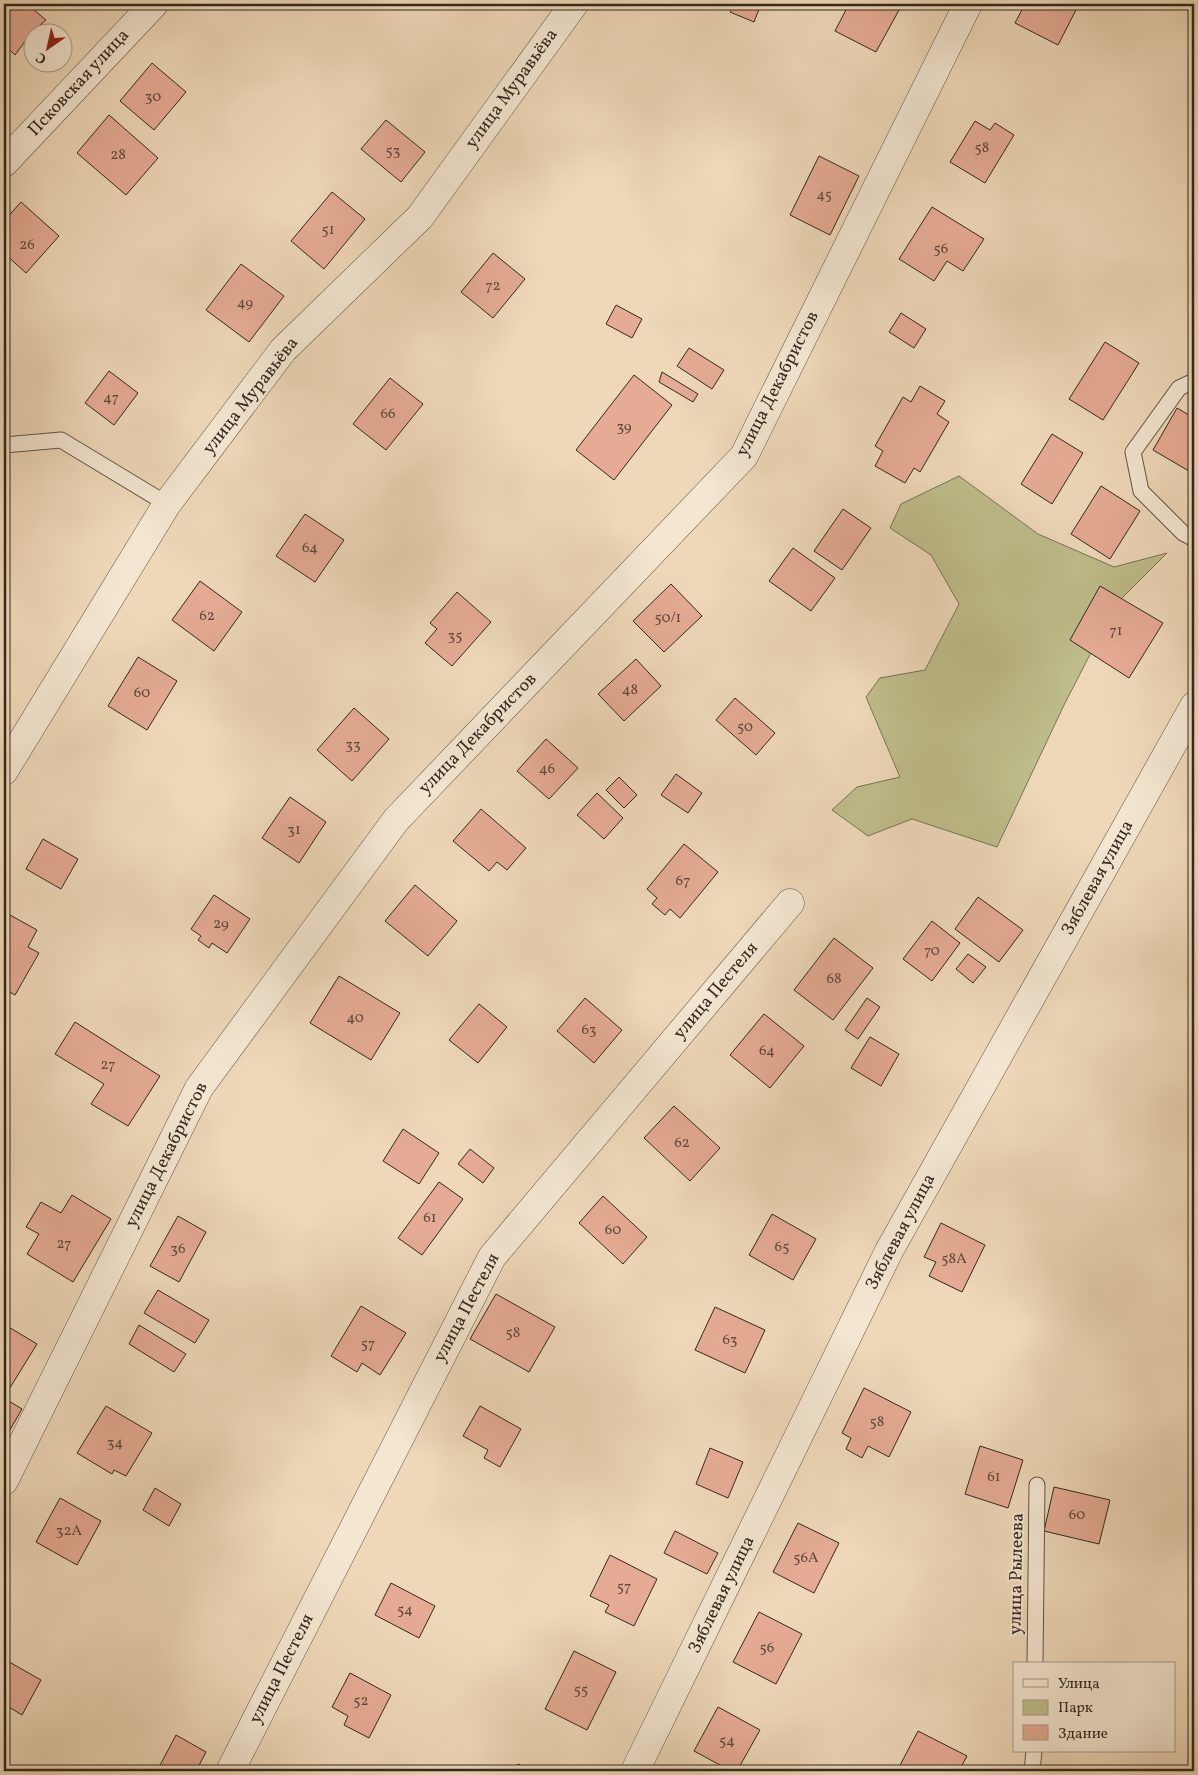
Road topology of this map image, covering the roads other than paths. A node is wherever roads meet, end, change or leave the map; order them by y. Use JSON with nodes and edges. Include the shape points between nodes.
{"nodes":[{"id":1,"x":154,"y":4,"type":"edge"},
{"id":2,"x":574,"y":4,"type":"edge"},
{"id":3,"x":968,"y":4,"type":"edge"},
{"id":4,"x":4,"y":163,"type":"edge"},
{"id":5,"x":1194,"y":381,"type":"edge"},
{"id":6,"x":4,"y":446,"type":"edge"},
{"id":7,"x":167,"y":504,"type":"junction"},
{"id":8,"x":1194,"y":539,"type":"edge"},
{"id":9,"x":1194,"y":706,"type":"edge"},
{"id":10,"x":4,"y":771,"type":"edge"},
{"id":11,"x":790,"y":902,"type":"dead end"},
{"id":12,"x":4,"y":1482,"type":"edge"},
{"id":13,"x":1037,"y":1485,"type":"dead end"},
{"id":14,"x":1035,"y":1662,"type":"edge"},
{"id":15,"x":1034,"y":1752,"type":"edge"},
{"id":16,"x":230,"y":1771,"type":"edge"},
{"id":17,"x":636,"y":1771,"type":"edge"},
{"id":18,"x":1032,"y":1771,"type":"edge"}],
"edges":[{"from":1,"to":4,"type":"street","name":"Псковская улица"},
{"from":2,"to":7,"type":"street","name":"улица Муравьёва","via":[[420,217],[283,350]]},
{"from":3,"to":12,"type":"street","name":"улица Декабристов","via":[[744,456],[396,820],[199,1088]]},
{"from":5,"to":8,"type":"lane","via":[[1179,388],[1133,452],[1141,491],[1183,533]]},
{"from":6,"to":7,"type":"lane","via":[[61,440]]},
{"from":7,"to":10,"type":"street","name":"улица Муравьёва"},
{"from":9,"to":17,"type":"street","name":"Зяблевая улица","via":[[889,1251]]},
{"from":11,"to":16,"type":"street","name":"улица Пестеля","via":[[492,1257]]},
{"from":13,"to":14,"type":"lane","name":"улица Рылеева"},
{"from":15,"to":18,"type":"lane"}]}
